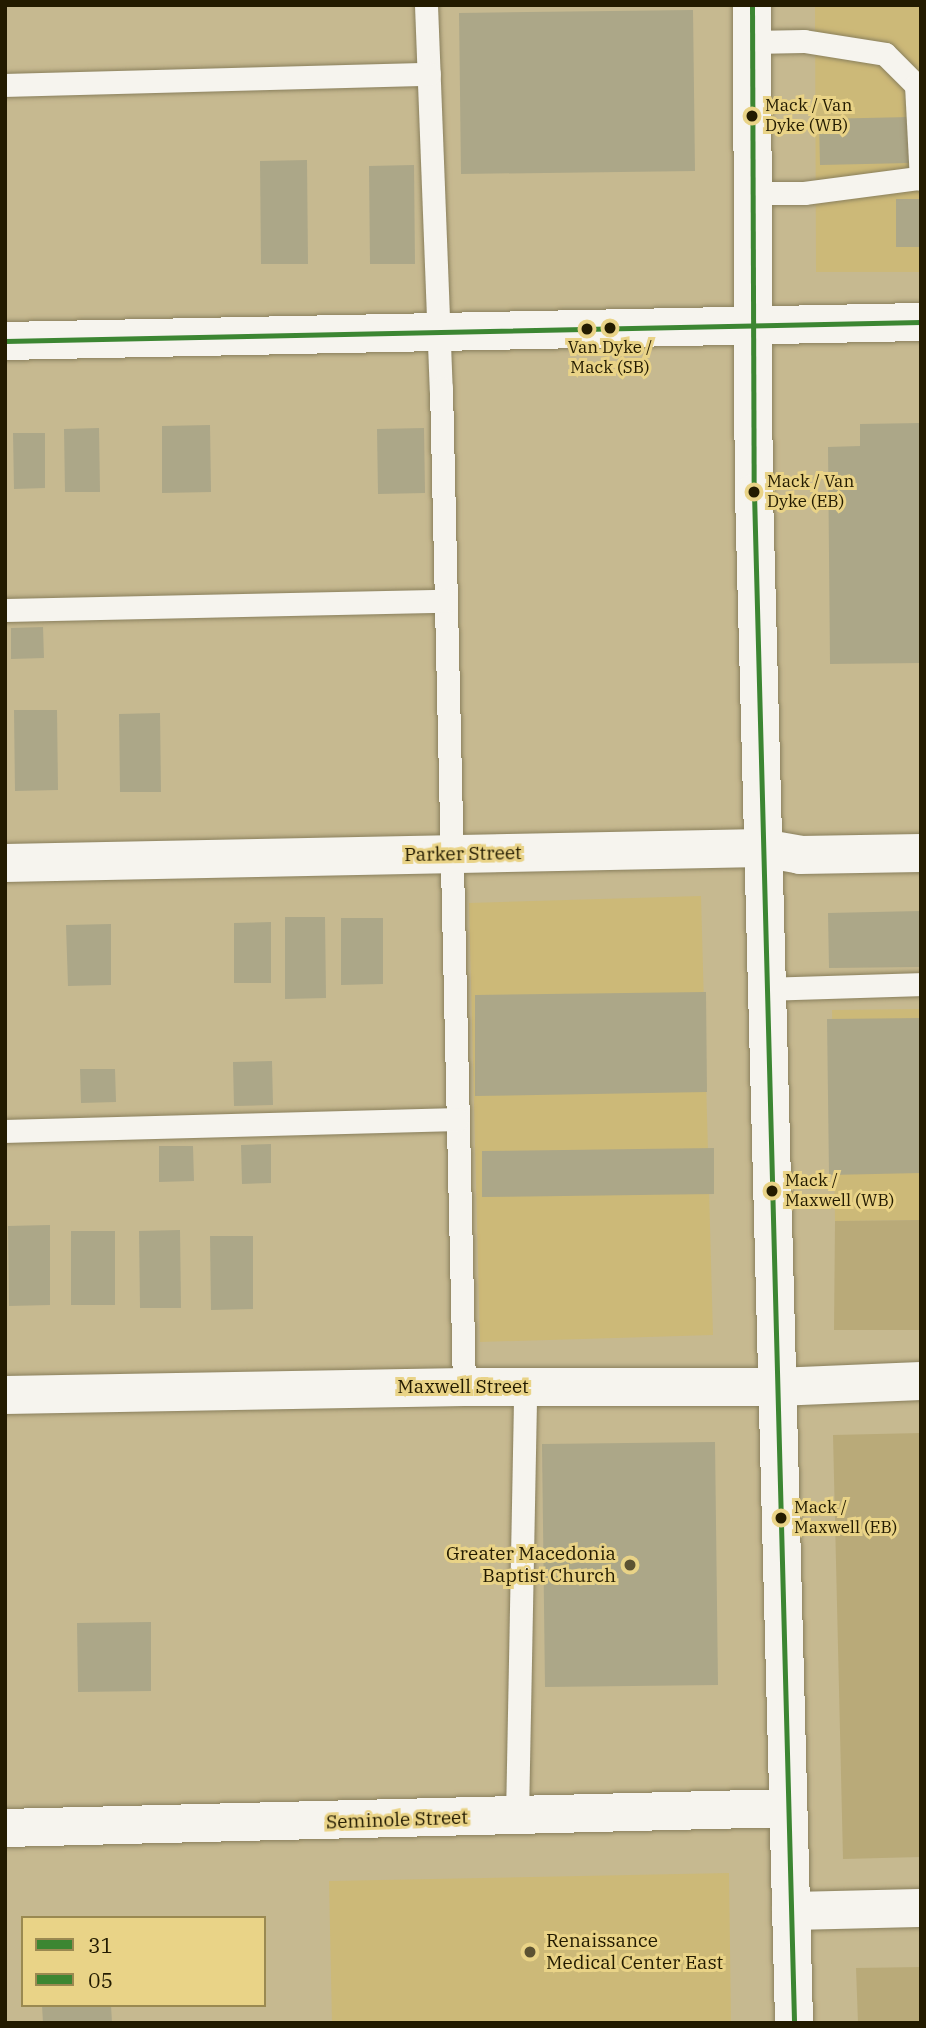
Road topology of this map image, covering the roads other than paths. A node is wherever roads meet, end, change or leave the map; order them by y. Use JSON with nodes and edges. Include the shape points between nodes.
{"nodes":[{"id":1,"x":426,"y":5,"type":"edge"},
{"id":2,"x":752,"y":24,"type":"edge"},
{"id":3,"x":429,"y":74,"type":"junction"},
{"id":4,"x":5,"y":85,"type":"edge"},
{"id":5,"x":919,"y":178,"type":"edge"},
{"id":6,"x":751,"y":193,"type":"junction"},
{"id":7,"x":921,"y":322,"type":"edge"},
{"id":8,"x":750,"y":326,"type":"junction"},
{"id":9,"x":440,"y":332,"type":"junction"},
{"id":10,"x":5,"y":341,"type":"edge"},
{"id":11,"x":445,"y":601,"type":"junction"},
{"id":12,"x":5,"y":610,"type":"edge"},
{"id":13,"x":762,"y":848,"type":"junction"},
{"id":14,"x":921,"y":853,"type":"edge"},
{"id":15,"x":450,"y":855,"type":"junction"},
{"id":16,"x":5,"y":863,"type":"edge"},
{"id":17,"x":921,"y":984,"type":"edge"},
{"id":18,"x":766,"y":989,"type":"junction"},
{"id":19,"x":457,"y":1119,"type":"junction"},
{"id":20,"x":5,"y":1131,"type":"edge"},
{"id":21,"x":921,"y":1381,"type":"edge"},
{"id":22,"x":464,"y":1387,"type":"junction"},
{"id":23,"x":525,"y":1387,"type":"junction"},
{"id":24,"x":776,"y":1387,"type":"junction"},
{"id":25,"x":5,"y":1395,"type":"edge"},
{"id":26,"x":788,"y":1808,"type":"junction"},
{"id":27,"x":517,"y":1816,"type":"junction"},
{"id":28,"x":5,"y":1828,"type":"edge"},
{"id":29,"x":921,"y":1908,"type":"edge"},
{"id":30,"x":791,"y":1911,"type":"junction"},
{"id":31,"x":794,"y":2023,"type":"edge"}],
"edges":[{"from":1,"to":3,"type":"lane"},
{"from":2,"to":5,"type":"lane","via":[[804,41],[885,54],[916,85]]},
{"from":2,"to":6,"type":"main road"},
{"from":3,"to":4,"type":"lane"},
{"from":3,"to":9,"type":"lane"},
{"from":5,"to":6,"type":"lane","via":[[804,192]]},
{"from":6,"to":8,"type":"main road"},
{"from":7,"to":8,"type":"main road"},
{"from":8,"to":9,"type":"main road"},
{"from":8,"to":13,"type":"main road"},
{"from":9,"to":10,"type":"main road"},
{"from":9,"to":11,"type":"lane"},
{"from":11,"to":12,"type":"lane"},
{"from":11,"to":15,"type":"lane"},
{"from":13,"to":14,"type":"main road","name":"Parker Street","via":[[800,855]]},
{"from":13,"to":15,"type":"main road","name":"Parker Street"},
{"from":13,"to":18,"type":"main road"},
{"from":15,"to":16,"type":"main road","name":"Parker Street"},
{"from":15,"to":19,"type":"lane"},
{"from":17,"to":18,"type":"lane"},
{"from":18,"to":24,"type":"main road"},
{"from":19,"to":20,"type":"lane"},
{"from":19,"to":22,"type":"lane"},
{"from":21,"to":24,"type":"main road","name":"Maxwell Street"},
{"from":22,"to":23,"type":"main road","name":"Maxwell Street"},
{"from":22,"to":25,"type":"main road","name":"Maxwell Street"},
{"from":23,"to":24,"type":"main road","name":"Maxwell Street"},
{"from":23,"to":27,"type":"lane"},
{"from":24,"to":26,"type":"main road"},
{"from":26,"to":27,"type":"main road","name":"Seminole Street"},
{"from":26,"to":30,"type":"main road"},
{"from":27,"to":28,"type":"main road","name":"Seminole Street"},
{"from":29,"to":30,"type":"main road"},
{"from":30,"to":31,"type":"main road"}]}
